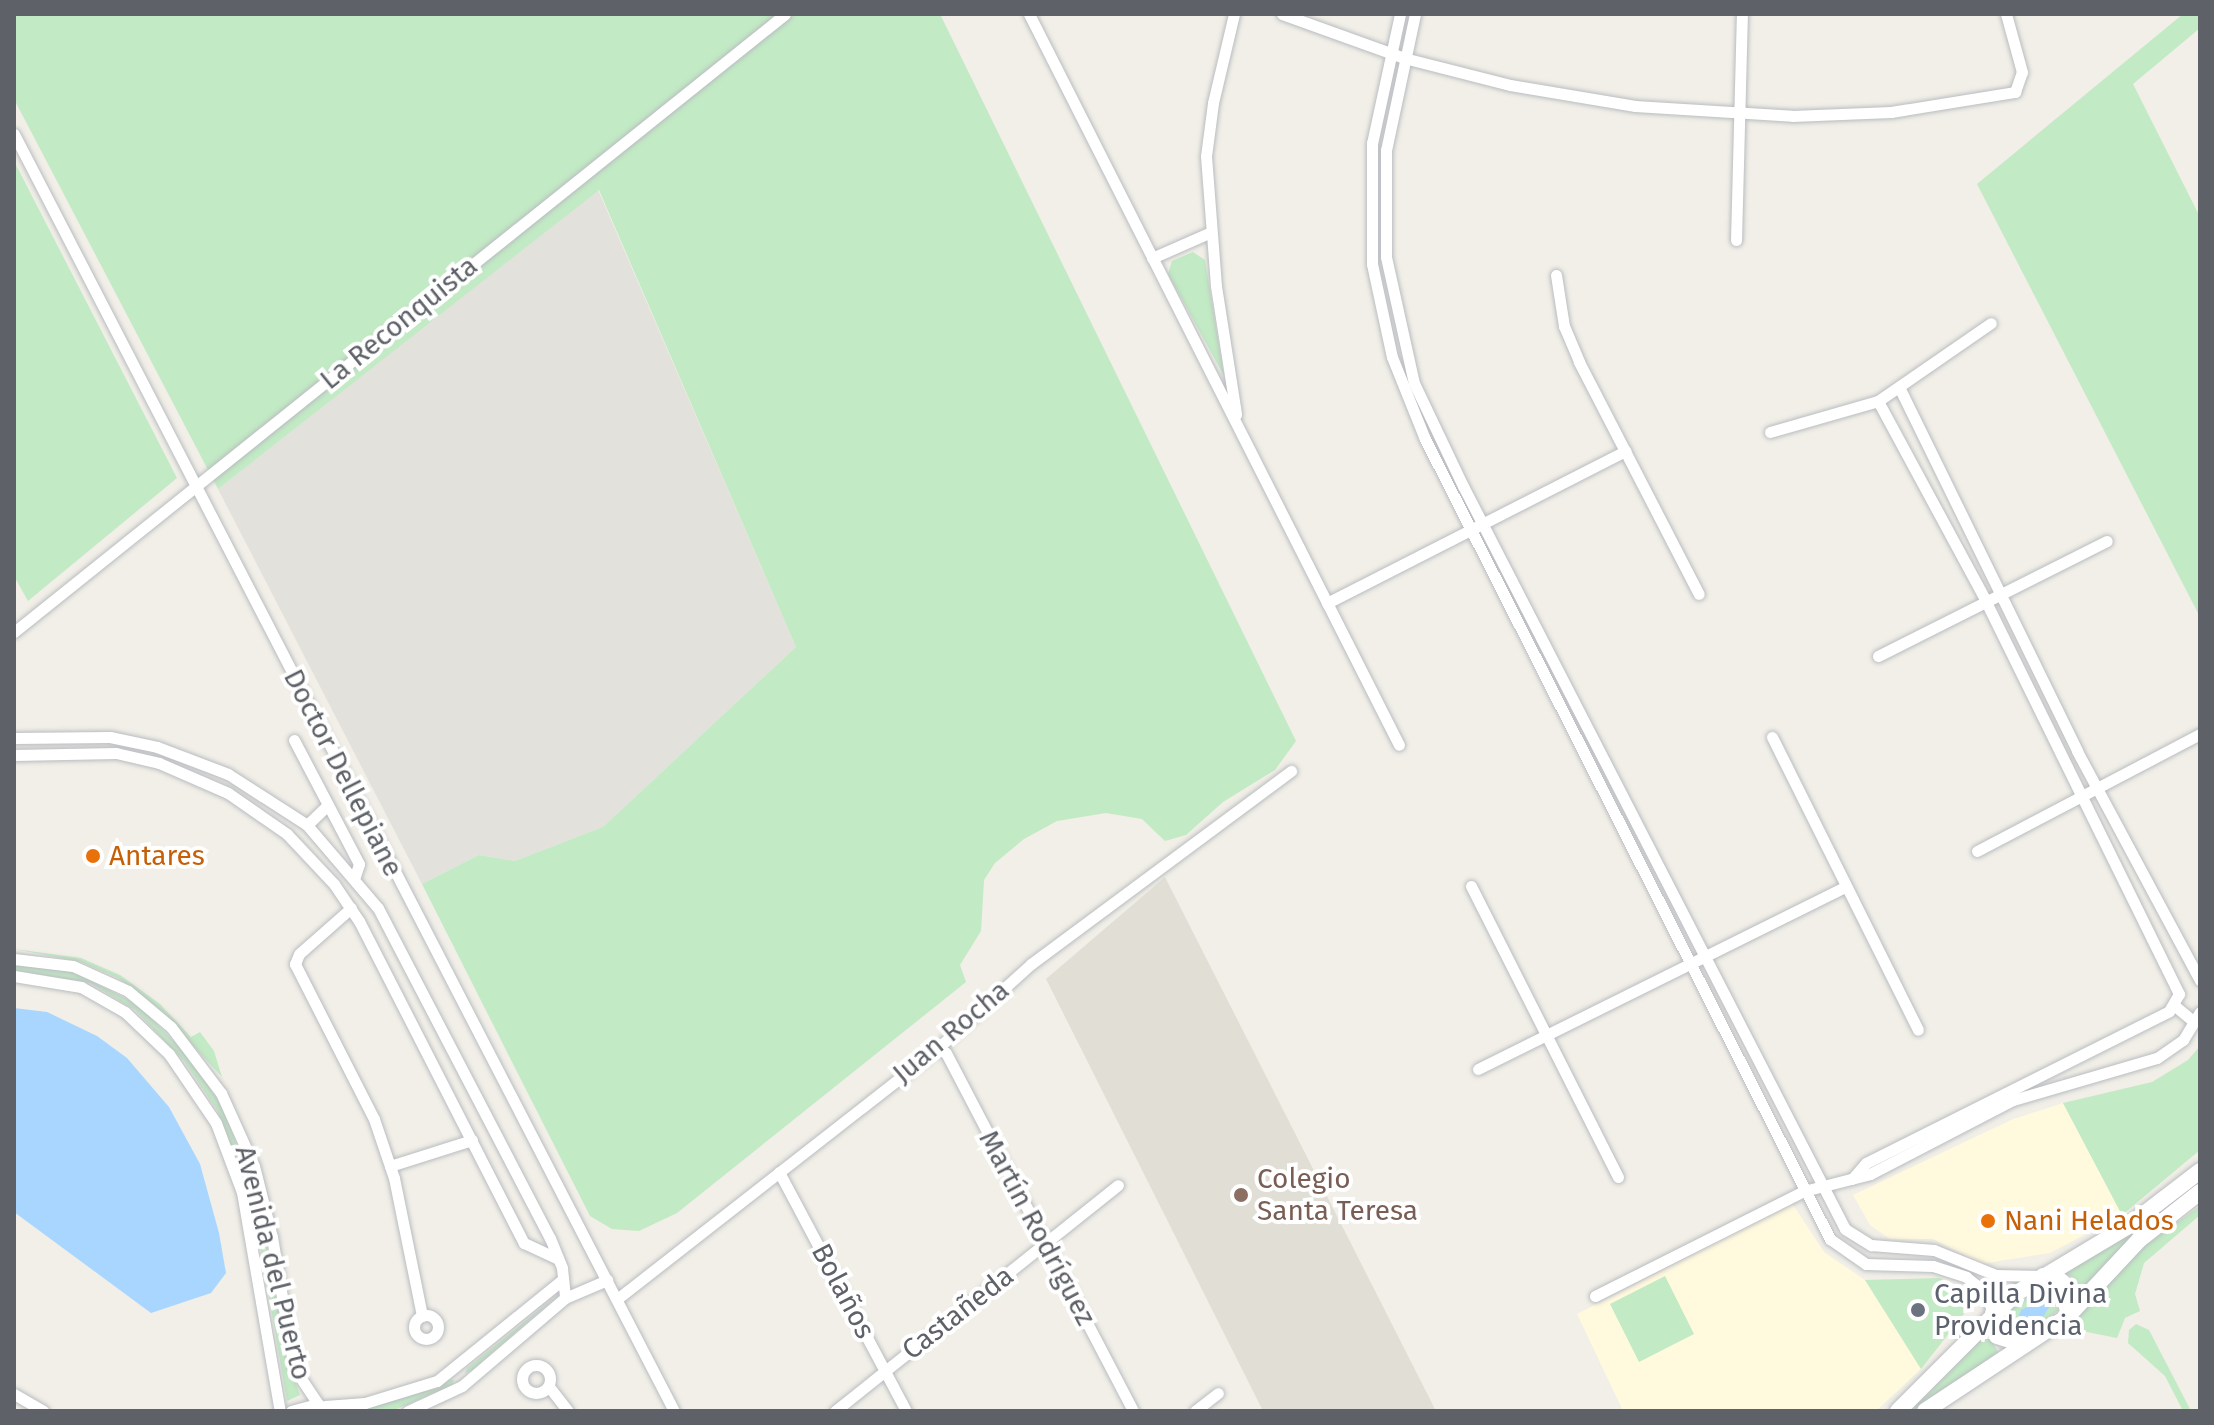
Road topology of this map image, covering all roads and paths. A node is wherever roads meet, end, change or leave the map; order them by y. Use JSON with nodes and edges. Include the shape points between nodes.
{"nodes":[{"id":1,"x":785,"y":14,"type":"edge"},
{"id":2,"x":1029,"y":14,"type":"edge"},
{"id":3,"x":1234,"y":14,"type":"edge"},
{"id":4,"x":1282,"y":14,"type":"edge"},
{"id":5,"x":1400,"y":14,"type":"edge"},
{"id":6,"x":1415,"y":14,"type":"edge"},
{"id":7,"x":1742,"y":14,"type":"edge"},
{"id":8,"x":2006,"y":14,"type":"edge"},
{"id":9,"x":1389,"y":54,"type":"junction"},
{"id":10,"x":1404,"y":58,"type":"junction"},
{"id":11,"x":1740,"y":115,"type":"junction"},
{"id":12,"x":14,"y":134,"type":"edge"},
{"id":13,"x":1211,"y":232,"type":"junction"},
{"id":14,"x":1736,"y":240,"type":"dead end"},
{"id":15,"x":1152,"y":258,"type":"junction"},
{"id":16,"x":1556,"y":275,"type":"dead end"},
{"id":17,"x":1991,"y":323,"type":"dead end"},
{"id":18,"x":1900,"y":389,"type":"junction"},
{"id":19,"x":1878,"y":401,"type":"junction"},
{"id":20,"x":1237,"y":423,"type":"junction"},
{"id":21,"x":1770,"y":432,"type":"dead end"},
{"id":22,"x":1625,"y":451,"type":"junction"},
{"id":23,"x":194,"y":486,"type":"junction"},
{"id":24,"x":1483,"y":525,"type":"junction"},
{"id":25,"x":1471,"y":530,"type":"junction"},
{"id":26,"x":2107,"y":541,"type":"dead end"},
{"id":27,"x":1699,"y":594,"type":"dead end"},
{"id":28,"x":1998,"y":595,"type":"junction"},
{"id":29,"x":1986,"y":601,"type":"junction"},
{"id":30,"x":1327,"y":603,"type":"junction"},
{"id":31,"x":14,"y":632,"type":"edge"},
{"id":32,"x":1878,"y":656,"type":"dead end"},
{"id":33,"x":2200,"y":734,"type":"edge"},
{"id":34,"x":1772,"y":737,"type":"dead end"},
{"id":35,"x":14,"y":738,"type":"edge"},
{"id":36,"x":1592,"y":739,"type":"junction"},
{"id":37,"x":294,"y":740,"type":"dead end"},
{"id":38,"x":1399,"y":745,"type":"dead end"},
{"id":39,"x":1579,"y":746,"type":"junction"},
{"id":40,"x":14,"y":755,"type":"edge"},
{"id":41,"x":1291,"y":771,"type":"dead end"},
{"id":42,"x":2097,"y":789,"type":"junction"},
{"id":43,"x":2083,"y":796,"type":"junction"},
{"id":44,"x":328,"y":805,"type":"junction"},
{"id":45,"x":307,"y":825,"type":"junction"},
{"id":46,"x":1977,"y":851,"type":"dead end"},
{"id":47,"x":359,"y":881,"type":"junction"},
{"id":48,"x":1471,"y":886,"type":"dead end"},
{"id":49,"x":1844,"y":887,"type":"junction"},
{"id":50,"x":374,"y":903,"type":"junction"},
{"id":51,"x":351,"y":908,"type":"junction"},
{"id":52,"x":1703,"y":958,"type":"junction"},
{"id":53,"x":14,"y":959,"type":"edge"},
{"id":54,"x":1691,"y":965,"type":"junction"},
{"id":55,"x":14,"y":976,"type":"edge"},
{"id":56,"x":2198,"y":976,"type":"edge"},
{"id":57,"x":2175,"y":982,"type":"junction"},
{"id":58,"x":2175,"y":1006,"type":"junction"},
{"id":59,"x":2197,"y":1017,"type":"edge"},
{"id":60,"x":1918,"y":1030,"type":"dead end"},
{"id":61,"x":1547,"y":1036,"type":"junction"},
{"id":62,"x":938,"y":1048,"type":"junction"},
{"id":63,"x":1478,"y":1069,"type":"dead end"},
{"id":64,"x":2041,"y":1075,"type":"junction"},
{"id":65,"x":2050,"y":1090,"type":"junction"},
{"id":66,"x":491,"y":1125,"type":"junction"},
{"id":67,"x":473,"y":1142,"type":"junction"},
{"id":68,"x":500,"y":1142,"type":"junction"},
{"id":69,"x":390,"y":1166,"type":"junction"},
{"id":70,"x":2200,"y":1171,"type":"edge"},
{"id":71,"x":779,"y":1172,"type":"junction"},
{"id":72,"x":1618,"y":1177,"type":"dead end"},
{"id":73,"x":1852,"y":1179,"type":"junction"},
{"id":74,"x":1118,"y":1185,"type":"dead end"},
{"id":75,"x":1819,"y":1186,"type":"junction"},
{"id":76,"x":1804,"y":1191,"type":"junction"},
{"id":77,"x":2200,"y":1192,"type":"edge"},
{"id":78,"x":1045,"y":1244,"type":"junction"},
{"id":79,"x":1877,"y":1246,"type":"junction"},
{"id":80,"x":556,"y":1258,"type":"junction"},
{"id":81,"x":1866,"y":1264,"type":"junction"},
{"id":82,"x":1879,"y":1266,"type":"junction"},
{"id":83,"x":1961,"y":1267,"type":"junction"},
{"id":84,"x":2043,"y":1276,"type":"junction"},
{"id":85,"x":607,"y":1280,"type":"junction"},
{"id":86,"x":561,"y":1281,"type":"junction"},
{"id":87,"x":1595,"y":1296,"type":"dead end"},
{"id":88,"x":565,"y":1298,"type":"junction"},
{"id":89,"x":617,"y":1299,"type":"junction"},
{"id":90,"x":1993,"y":1313,"type":"junction"},
{"id":91,"x":422,"y":1316,"type":"dead end"},
{"id":92,"x":2067,"y":1317,"type":"junction"},
{"id":93,"x":2026,"y":1345,"type":"junction"},
{"id":94,"x":452,"y":1371,"type":"junction"},
{"id":95,"x":885,"y":1371,"type":"junction"},
{"id":96,"x":462,"y":1386,"type":"junction"},
{"id":97,"x":550,"y":1388,"type":"dead end"},
{"id":98,"x":1218,"y":1393,"type":"dead end"},
{"id":99,"x":14,"y":1394,"type":"edge"},
{"id":100,"x":325,"y":1407,"type":"edge"},
{"id":101,"x":43,"y":1411,"type":"edge"},
{"id":102,"x":280,"y":1411,"type":"edge"},
{"id":103,"x":291,"y":1411,"type":"edge"},
{"id":104,"x":408,"y":1411,"type":"edge"},
{"id":105,"x":568,"y":1411,"type":"edge"},
{"id":106,"x":674,"y":1411,"type":"edge"},
{"id":107,"x":835,"y":1411,"type":"edge"},
{"id":108,"x":906,"y":1411,"type":"edge"},
{"id":109,"x":1133,"y":1411,"type":"edge"},
{"id":110,"x":1195,"y":1411,"type":"edge"},
{"id":111,"x":1898,"y":1411,"type":"edge"},
{"id":112,"x":1925,"y":1411,"type":"edge"}],
"edges":[{"from":1,"to":23,"type":"street","name":"La Reconquista"},
{"from":2,"to":15,"type":"street"},
{"from":3,"to":13,"type":"street","via":[[1208,133]]},
{"from":4,"to":9,"type":"street"},
{"from":5,"to":9,"type":"street"},
{"from":6,"to":10,"type":"street"},
{"from":7,"to":11,"type":"street"},
{"from":8,"to":11,"type":"street","via":[[2022,72],[2015,92],[1891,112]]},
{"from":9,"to":10,"type":"street"},
{"from":9,"to":25,"type":"street","via":[[1369,179],[1377,299],[1404,391]]},
{"from":10,"to":11,"type":"street","via":[[1590,100]]},
{"from":10,"to":24,"type":"street","via":[[1391,111],[1383,207],[1396,317],[1414,383]]},
{"from":11,"to":14,"type":"street"},
{"from":12,"to":23,"type":"street","name":"Doctor Dellepiane"},
{"from":13,"to":15,"type":"street"},
{"from":13,"to":20,"type":"street"},
{"from":15,"to":20,"type":"street"},
{"from":16,"to":22,"type":"street","via":[[1569,338]]},
{"from":17,"to":18,"type":"street"},
{"from":18,"to":19,"type":"street"},
{"from":18,"to":28,"type":"street"},
{"from":19,"to":21,"type":"street"},
{"from":19,"to":29,"type":"street"},
{"from":20,"to":30,"type":"street"},
{"from":22,"to":24,"type":"street"},
{"from":22,"to":27,"type":"street"},
{"from":23,"to":31,"type":"street","name":"La Reconquista"},
{"from":23,"to":85,"type":"street","name":"Doctor Dellepiane"},
{"from":24,"to":25,"type":"street"},
{"from":24,"to":36,"type":"street"},
{"from":25,"to":30,"type":"street"},
{"from":25,"to":39,"type":"street"},
{"from":26,"to":28,"type":"street"},
{"from":28,"to":29,"type":"street"},
{"from":28,"to":42,"type":"street"},
{"from":29,"to":32,"type":"street"},
{"from":29,"to":43,"type":"street"},
{"from":30,"to":38,"type":"street"},
{"from":33,"to":42,"type":"street"},
{"from":34,"to":49,"type":"street"},
{"from":35,"to":45,"type":"street","via":[[80,735],[157,747],[244,782]]},
{"from":36,"to":39,"type":"street"},
{"from":36,"to":52,"type":"street"},
{"from":37,"to":44,"type":"street"},
{"from":39,"to":54,"type":"street"},
{"from":40,"to":51,"type":"street","via":[[116,753],[182,770],[269,819]]},
{"from":41,"to":62,"type":"street","name":"Juan Rocha","via":[[1039,957]]},
{"from":42,"to":43,"type":"street"},
{"from":42,"to":56,"type":"street"},
{"from":43,"to":46,"type":"street"},
{"from":43,"to":57,"type":"street"},
{"from":44,"to":45,"type":"street"},
{"from":44,"to":47,"type":"street","via":[[359,864]]},
{"from":45,"to":47,"type":"street"},
{"from":47,"to":50,"type":"street"},
{"from":47,"to":51,"type":"street"},
{"from":48,"to":61,"type":"street"},
{"from":49,"to":52,"type":"street"},
{"from":49,"to":60,"type":"street"},
{"from":50,"to":51,"type":"street"},
{"from":50,"to":66,"type":"street"},
{"from":51,"to":67,"type":"street"},
{"from":51,"to":69,"type":"street","via":[[299,954],[295,964],[364,1097]]},
{"from":52,"to":54,"type":"street"},
{"from":52,"to":75,"type":"street"},
{"from":53,"to":100,"type":"street","name":"Avenida del Puerto","via":[[73,966],[128,991],[171,1027],[221,1093],[254,1166],[294,1368]]},
{"from":54,"to":61,"type":"street"},
{"from":54,"to":76,"type":"street"},
{"from":55,"to":102,"type":"street","name":"Avenida del Puerto","via":[[81,987],[125,1012],[169,1054],[216,1123],[242,1192]]},
{"from":56,"to":57,"type":"street"},
{"from":57,"to":58,"type":"street"},
{"from":58,"to":59,"type":"street"},
{"from":58,"to":64,"type":"street"},
{"from":59,"to":65,"type":"street","via":[[2177,1046],[2157,1058]]},
{"from":61,"to":63,"type":"street"},
{"from":61,"to":72,"type":"street"},
{"from":62,"to":71,"type":"street","name":"Juan Rocha"},
{"from":62,"to":78,"type":"street","name":"Martín Rodríguez","via":[[946,1053]]},
{"from":64,"to":65,"type":"street"},
{"from":64,"to":73,"type":"street","via":[[1866,1163]]},
{"from":65,"to":73,"type":"street","via":[[2013,1100]]},
{"from":66,"to":67,"type":"street"},
{"from":66,"to":68,"type":"street"},
{"from":67,"to":68,"type":"street"},
{"from":67,"to":69,"type":"street"},
{"from":67,"to":80,"type":"street","via":[[524,1243]]},
{"from":68,"to":80,"type":"street"},
{"from":69,"to":91,"type":"street"},
{"from":70,"to":84,"type":"main road","via":[[2127,1227]]},
{"from":71,"to":89,"type":"street","name":"Juan Rocha"},
{"from":71,"to":95,"type":"street","name":"Bolaños"},
{"from":73,"to":75,"type":"street"},
{"from":74,"to":78,"type":"street","name":"Castañeda"},
{"from":75,"to":76,"type":"street"},
{"from":75,"to":79,"type":"street","via":[[1845,1229]]},
{"from":76,"to":81,"type":"street","via":[[1830,1239]]},
{"from":76,"to":87,"type":"street"},
{"from":77,"to":92,"type":"main road","via":[[2139,1240]]},
{"from":78,"to":95,"type":"street","name":"Castañeda"},
{"from":78,"to":109,"type":"street","name":"Martín Rodríguez"},
{"from":79,"to":81,"type":"street","via":[[1863,1254]]},
{"from":79,"to":82,"type":"street","via":[[1888,1258]]},
{"from":79,"to":83,"type":"street","via":[[1934,1250]]},
{"from":80,"to":86,"type":"street"},
{"from":81,"to":82,"type":"street"},
{"from":82,"to":83,"type":"street"},
{"from":83,"to":84,"type":"street","via":[[1996,1275]]},
{"from":83,"to":90,"type":"street","via":[[1985,1292]]},
{"from":84,"to":90,"type":"main road"},
{"from":84,"to":92,"type":"main road","via":[[2056,1277],[2069,1288]]},
{"from":85,"to":88,"type":"street"},
{"from":85,"to":89,"type":"street","name":"Doctor Dellepiane"},
{"from":86,"to":88,"type":"street"},
{"from":86,"to":94,"type":"street"},
{"from":88,"to":96,"type":"street"},
{"from":89,"to":106,"type":"street","name":"Doctor Dellepiane"},
{"from":90,"to":93,"type":"main road","via":[[1997,1336],[2009,1344]]},
{"from":90,"to":111,"type":"main road"},
{"from":92,"to":93,"type":"main road"},
{"from":93,"to":112,"type":"main road"},
{"from":94,"to":96,"type":"street"},
{"from":94,"to":100,"type":"street","via":[[407,1393]]},
{"from":95,"to":107,"type":"street","name":"Castañeda"},
{"from":95,"to":108,"type":"street","name":"Bolaños"},
{"from":96,"to":104,"type":"street"},
{"from":97,"to":105,"type":"street"},
{"from":98,"to":110,"type":"street"},
{"from":99,"to":101,"type":"street"},
{"from":100,"to":103,"type":"street"}]}
